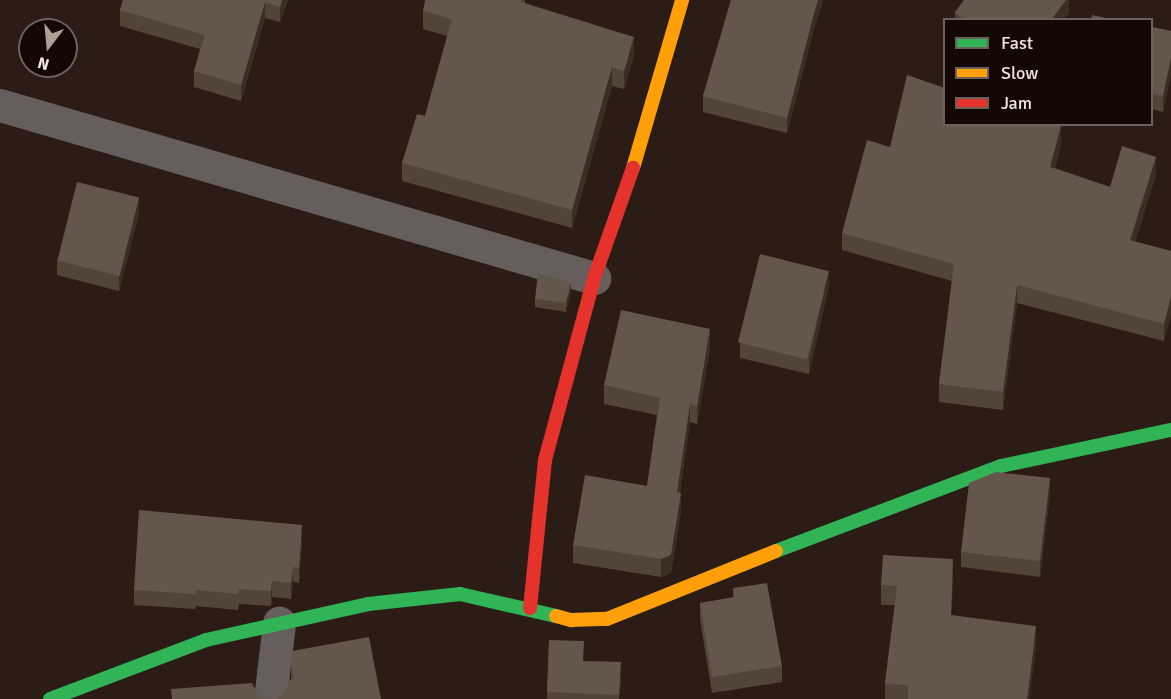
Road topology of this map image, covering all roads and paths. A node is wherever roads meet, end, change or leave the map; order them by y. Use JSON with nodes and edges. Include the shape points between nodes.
{"nodes":[{"id":1,"x":682,"y":0,"type":"edge"},
{"id":2,"x":0,"y":105,"type":"edge"},
{"id":3,"x":594,"y":278,"type":"junction"},
{"id":4,"x":1171,"y":430,"type":"edge"},
{"id":5,"x":530,"y":608,"type":"junction"},
{"id":6,"x":279,"y":623,"type":"junction"},
{"id":7,"x":50,"y":699,"type":"edge"},
{"id":8,"x":270,"y":699,"type":"edge"}],
"edges":[{"from":1,"to":3,"type":"street","via":[[639,152]]},
{"from":2,"to":3,"type":"street"},
{"from":3,"to":5,"type":"street","via":[[545,460]]},
{"from":4,"to":5,"type":"street","via":[[1001,466],[802,540],[607,619],[571,620]]},
{"from":5,"to":6,"type":"street","via":[[460,594],[368,604]]},
{"from":6,"to":7,"type":"street","via":[[206,640]]},
{"from":6,"to":8,"type":"street"}]}
